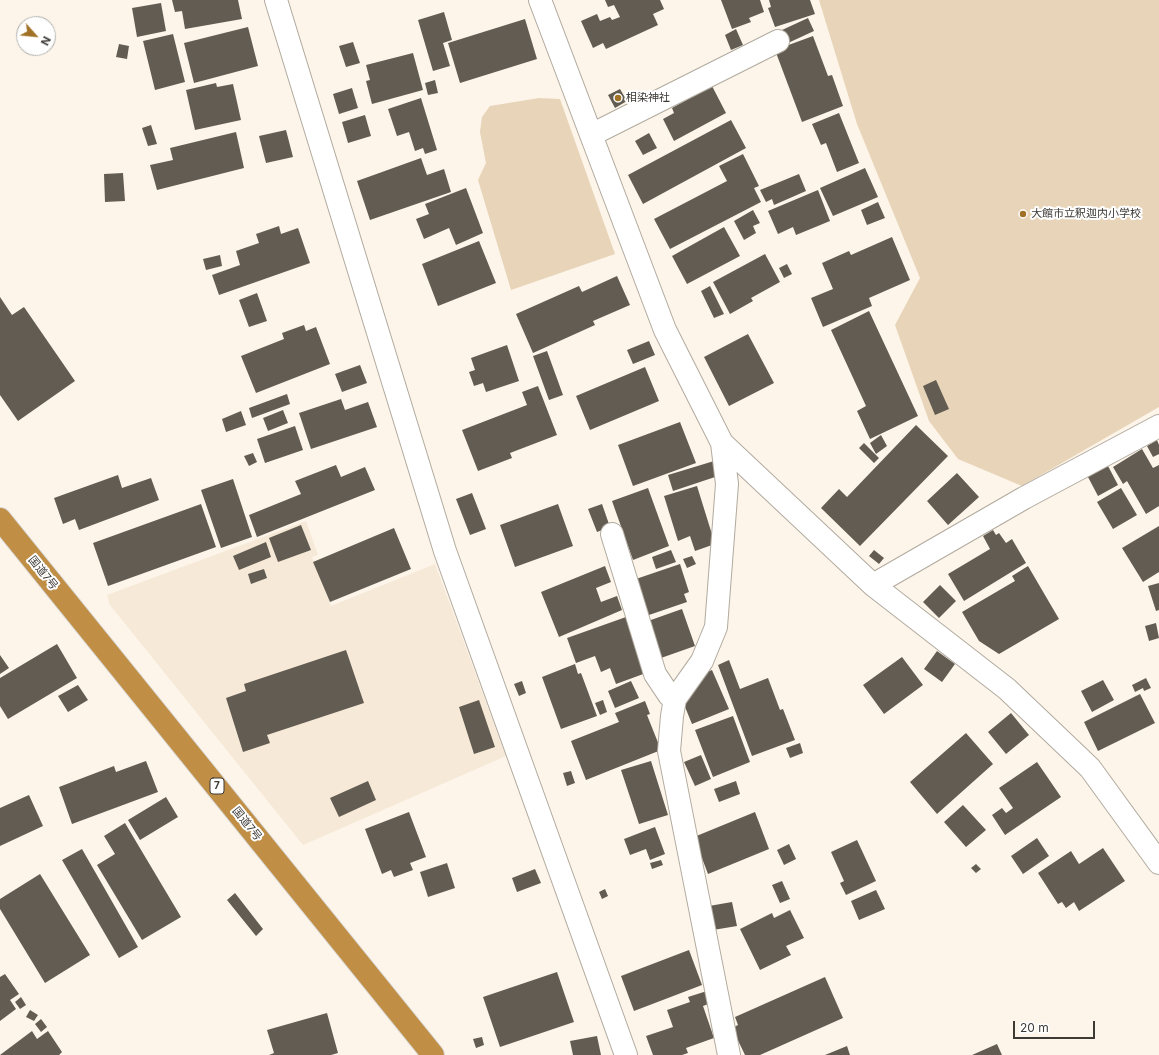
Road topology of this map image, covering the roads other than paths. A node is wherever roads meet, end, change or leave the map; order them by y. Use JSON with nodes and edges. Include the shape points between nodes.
{"nodes":[{"id":1,"x":276,"y":0,"type":"edge"},
{"id":2,"x":540,"y":0,"type":"edge"},
{"id":3,"x":778,"y":41,"type":"dead end"},
{"id":4,"x":591,"y":135,"type":"junction"},
{"id":5,"x":1159,"y":426,"type":"edge"},
{"id":6,"x":722,"y":443,"type":"junction"},
{"id":7,"x":2,"y":526,"type":"edge"},
{"id":8,"x":612,"y":534,"type":"dead end"},
{"id":9,"x":872,"y":585,"type":"junction"},
{"id":10,"x":675,"y":699,"type":"junction"},
{"id":11,"x":1159,"y":863,"type":"edge"},
{"id":12,"x":433,"y":1055,"type":"edge"},
{"id":13,"x":626,"y":1055,"type":"edge"},
{"id":14,"x":730,"y":1055,"type":"edge"}],
"edges":[{"from":1,"to":13,"type":"street","via":[[445,551]]},
{"from":2,"to":4,"type":"street"},
{"from":3,"to":4,"type":"street"},
{"from":4,"to":6,"type":"street","via":[[665,330]]},
{"from":5,"to":9,"type":"street","via":[[1024,498]]},
{"from":6,"to":9,"type":"street"},
{"from":6,"to":10,"type":"street","via":[[727,484],[716,627],[702,661]]},
{"from":7,"to":12,"type":"highway","name":"国道7号","number":"7","via":[[226,796]]},
{"from":8,"to":10,"type":"street","via":[[655,674],[669,695]]},
{"from":9,"to":11,"type":"street","via":[[1007,689],[1090,768]]},
{"from":10,"to":14,"type":"street","via":[[669,751]]}]}
